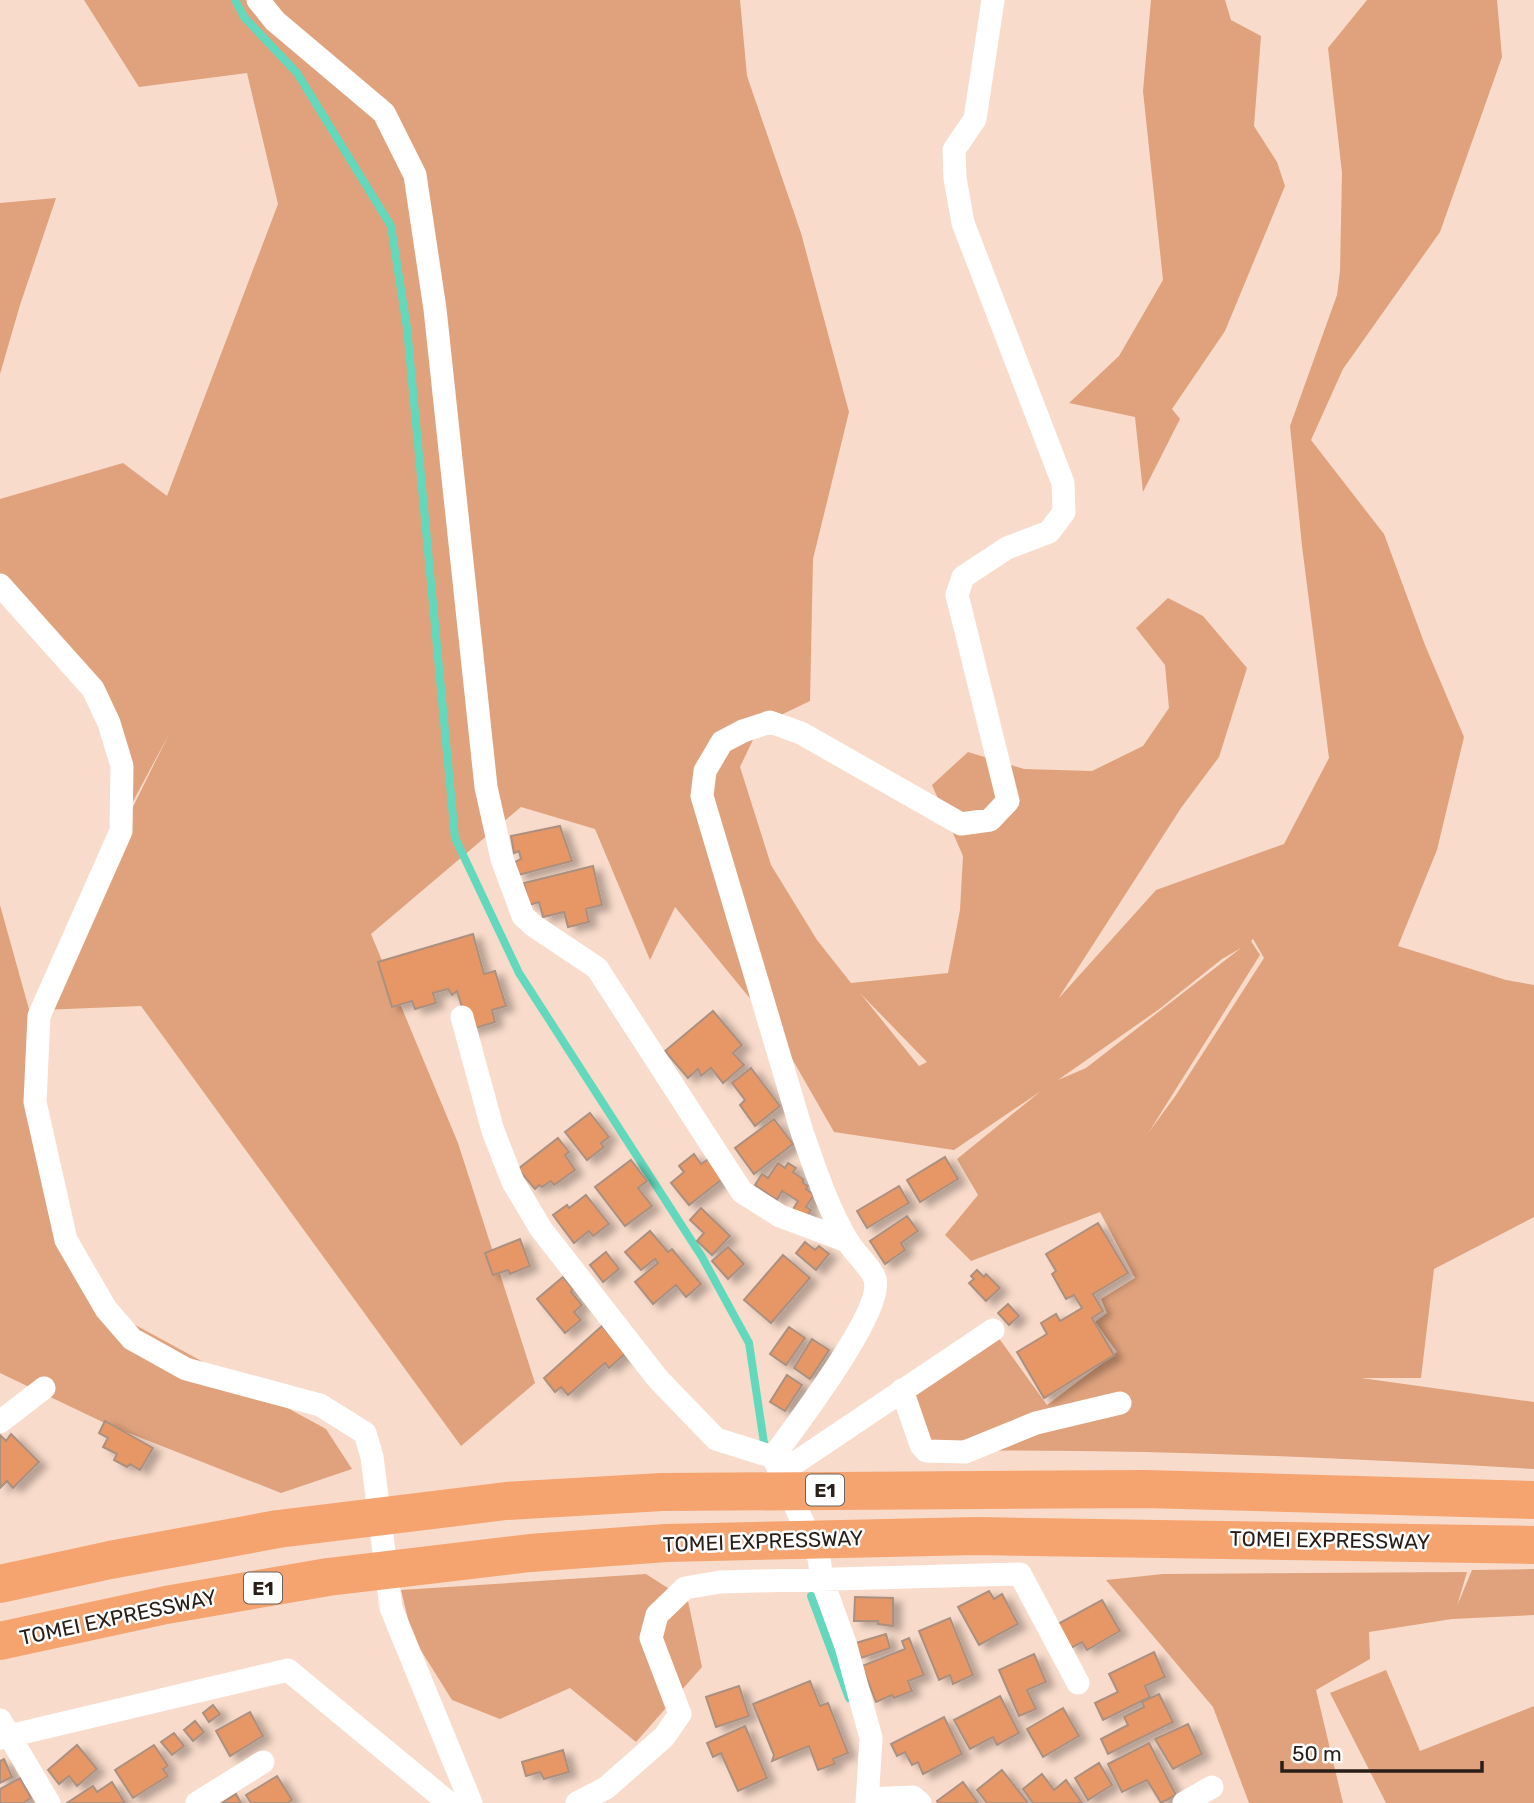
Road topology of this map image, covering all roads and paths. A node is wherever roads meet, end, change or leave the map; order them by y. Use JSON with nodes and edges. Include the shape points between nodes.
{"nodes":[{"id":1,"x":258,"y":0,"type":"edge"},
{"id":2,"x":993,"y":0,"type":"edge"},
{"id":3,"x":0,"y":585,"type":"edge"},
{"id":4,"x":462,"y":1017,"type":"dead end"},
{"id":5,"x":847,"y":1241,"type":"junction"},
{"id":6,"x":993,"y":1329,"type":"dead end"},
{"id":7,"x":44,"y":1388,"type":"dead end"},
{"id":8,"x":902,"y":1390,"type":"junction"},
{"id":9,"x":1120,"y":1403,"type":"dead end"},
{"id":10,"x":0,"y":1422,"type":"edge"},
{"id":11,"x":777,"y":1465,"type":"junction"},
{"id":12,"x":1534,"y":1500,"type":"edge"},
{"id":13,"x":1534,"y":1545,"type":"edge"},
{"id":14,"x":822,"y":1580,"type":"junction"},
{"id":15,"x":0,"y":1584,"type":"edge"},
{"id":16,"x":0,"y":1642,"type":"edge"},
{"id":17,"x":1078,"y":1683,"type":"dead end"},
{"id":18,"x":4,"y":1731,"type":"edge"},
{"id":19,"x":263,"y":1762,"type":"dead end"},
{"id":20,"x":1212,"y":1787,"type":"dead end"},
{"id":21,"x":867,"y":1801,"type":"edge"},
{"id":22,"x":49,"y":1803,"type":"edge"},
{"id":23,"x":197,"y":1803,"type":"edge"},
{"id":24,"x":449,"y":1803,"type":"edge"},
{"id":25,"x":471,"y":1803,"type":"edge"},
{"id":26,"x":577,"y":1803,"type":"edge"},
{"id":27,"x":920,"y":1803,"type":"edge"},
{"id":28,"x":1184,"y":1803,"type":"edge"}],
"edges":[{"from":1,"to":5,"type":"street","via":[[275,21],[384,113],[415,175],[435,309],[486,787],[502,859],[523,916],[597,968],[742,1192],[780,1216]]},
{"from":2,"to":5,"type":"street","via":[[975,119],[954,150],[955,178],[963,223],[1063,483],[1064,503],[1064,512],[1049,532],[1007,548],[963,577],[957,595],[1008,801],[990,820],[961,824],[801,733],[770,722],[722,742],[705,771],[702,796],[802,1132]]},
{"from":3,"to":25,"type":"street","via":[[93,690],[122,766],[121,831],[39,1016],[35,1102],[66,1240],[106,1309],[132,1339],[186,1369],[320,1405],[365,1433],[391,1608]]},
{"from":4,"to":11,"type":"street","via":[[493,1131],[513,1182],[541,1229],[658,1379],[716,1438]]},
{"from":5,"to":11,"type":"street","via":[[875,1279],[874,1301]]},
{"from":6,"to":8,"type":"street"},
{"from":7,"to":10,"type":"street"},
{"from":8,"to":9,"type":"street","via":[[926,1451],[965,1452],[1036,1423]]},
{"from":8,"to":11,"type":"street"},
{"from":11,"to":14,"type":"street","via":[[819,1558]]},
{"from":12,"to":15,"type":"highway","number":"E1","via":[[1145,1489],[662,1492],[506,1501],[278,1529]]},
{"from":13,"to":16,"type":"highway","name":"TOMEI EXPRESSWAY","number":"E1","via":[[977,1536],[666,1543],[530,1553],[328,1577],[166,1605]]},
{"from":14,"to":17,"type":"street","via":[[1020,1574]]},
{"from":14,"to":21,"type":"street","via":[[871,1738]]},
{"from":14,"to":26,"type":"street","via":[[720,1582],[685,1588],[657,1615],[651,1638],[680,1714],[664,1737],[606,1788]]},
{"from":18,"to":22,"type":"street"},
{"from":18,"to":24,"type":"street","via":[[288,1670]]},
{"from":19,"to":23,"type":"street"},
{"from":20,"to":28,"type":"street"},
{"from":21,"to":27,"type":"street","via":[[913,1797]]}]}
